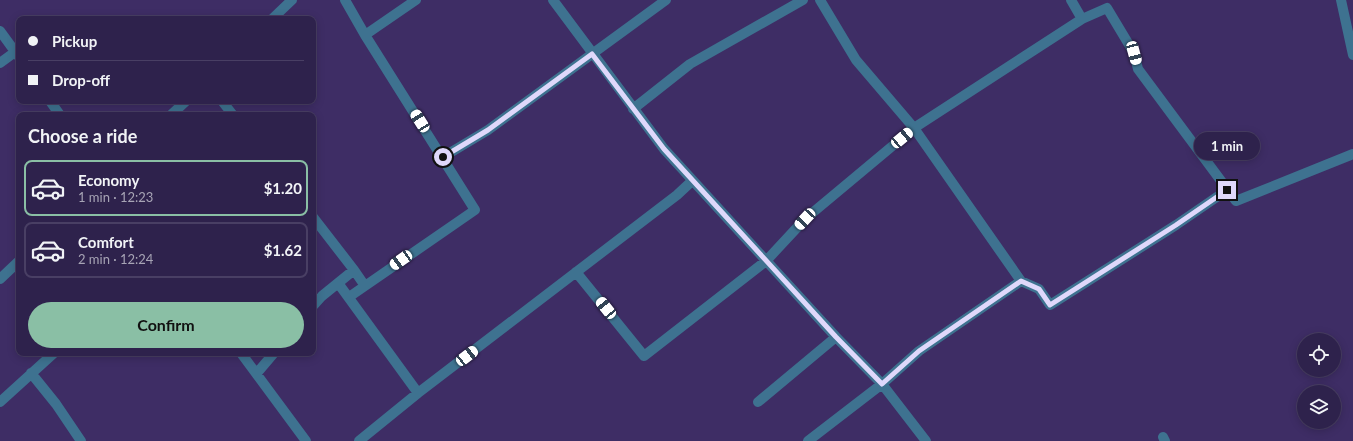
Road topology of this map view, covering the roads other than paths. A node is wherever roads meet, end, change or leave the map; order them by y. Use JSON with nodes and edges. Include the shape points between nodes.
{"nodes":[{"id":1,"x":292,"y":0,"type":"edge"},
{"id":2,"x":345,"y":0,"type":"edge"},
{"id":3,"x":416,"y":0,"type":"edge"},
{"id":4,"x":553,"y":0,"type":"edge"},
{"id":5,"x":666,"y":0,"type":"edge"},
{"id":6,"x":803,"y":0,"type":"edge"},
{"id":7,"x":1070,"y":0,"type":"edge"},
{"id":8,"x":1341,"y":0,"type":"edge"},
{"id":9,"x":823,"y":1,"type":"edge"},
{"id":10,"x":275,"y":16,"type":"edge"},
{"id":11,"x":1082,"y":19,"type":"junction"},
{"id":12,"x":0,"y":31,"type":"edge"},
{"id":13,"x":366,"y":35,"type":"junction"},
{"id":14,"x":16,"y":53,"type":"edge"},
{"id":15,"x":592,"y":54,"type":"junction"},
{"id":16,"x":16,"y":55,"type":"edge"},
{"id":17,"x":1353,"y":55,"type":"edge"},
{"id":18,"x":0,"y":63,"type":"edge"},
{"id":19,"x":183,"y":104,"type":"edge"},
{"id":20,"x":224,"y":104,"type":"edge"},
{"id":21,"x":633,"y":109,"type":"junction"},
{"id":22,"x":174,"y":112,"type":"edge"},
{"id":23,"x":231,"y":112,"type":"edge"},
{"id":24,"x":914,"y":128,"type":"junction"},
{"id":25,"x":1353,"y":154,"type":"edge"},
{"id":26,"x":443,"y":157,"type":"junction"},
{"id":27,"x":692,"y":181,"type":"junction"},
{"id":28,"x":1227,"y":190,"type":"junction"},
{"id":29,"x":316,"y":221,"type":"edge"},
{"id":30,"x":766,"y":261,"type":"junction"},
{"id":31,"x":16,"y":264,"type":"edge"},
{"id":32,"x":354,"y":270,"type":"junction"},
{"id":33,"x":576,"y":272,"type":"junction"},
{"id":34,"x":0,"y":279,"type":"edge"},
{"id":35,"x":1021,"y":281,"type":"junction"},
{"id":36,"x":338,"y":283,"type":"junction"},
{"id":37,"x":364,"y":286,"type":"junction"},
{"id":38,"x":348,"y":297,"type":"junction"},
{"id":39,"x":316,"y":303,"type":"edge"},
{"id":40,"x":836,"y":337,"type":"junction"},
{"id":41,"x":51,"y":356,"type":"edge"},
{"id":42,"x":243,"y":356,"type":"edge"},
{"id":43,"x":271,"y":356,"type":"edge"},
{"id":44,"x":31,"y":373,"type":"junction"},
{"id":45,"x":257,"y":373,"type":"junction"},
{"id":46,"x":882,"y":384,"type":"junction"},
{"id":47,"x":418,"y":394,"type":"junction"},
{"id":48,"x":0,"y":402,"type":"edge"},
{"id":49,"x":758,"y":402,"type":"dead end"},
{"id":50,"x":81,"y":441,"type":"edge"},
{"id":51,"x":306,"y":441,"type":"edge"},
{"id":52,"x":359,"y":441,"type":"edge"},
{"id":53,"x":808,"y":441,"type":"edge"},
{"id":54,"x":926,"y":441,"type":"edge"}],
"edges":[{"from":1,"to":10,"type":"street"},
{"from":2,"to":13,"type":"street"},
{"from":3,"to":13,"type":"street"},
{"from":4,"to":15,"type":"street"},
{"from":5,"to":15,"type":"street"},
{"from":6,"to":21,"type":"street","via":[[690,64]]},
{"from":7,"to":11,"type":"street"},
{"from":8,"to":17,"type":"street"},
{"from":9,"to":24,"type":"street","via":[[856,60]]},
{"from":11,"to":24,"type":"street"},
{"from":11,"to":28,"type":"street","via":[[1108,8],[1134,53],[1138,69]]},
{"from":12,"to":14,"type":"street"},
{"from":13,"to":26,"type":"street"},
{"from":15,"to":21,"type":"street"},
{"from":15,"to":26,"type":"street","via":[[488,130]]},
{"from":16,"to":18,"type":"street"},
{"from":19,"to":22,"type":"street"},
{"from":20,"to":23,"type":"street"},
{"from":21,"to":27,"type":"street"},
{"from":24,"to":30,"type":"street","via":[[805,219]]},
{"from":24,"to":35,"type":"street"},
{"from":25,"to":28,"type":"street","via":[[1236,201]]},
{"from":26,"to":37,"type":"street","via":[[475,210]]},
{"from":27,"to":30,"type":"street"},
{"from":27,"to":33,"type":"street"},
{"from":28,"to":35,"type":"street","via":[[1050,305],[1039,289]]},
{"from":29,"to":32,"type":"street"},
{"from":30,"to":33,"type":"street","via":[[644,356]]},
{"from":30,"to":40,"type":"street"},
{"from":31,"to":34,"type":"street"},
{"from":32,"to":36,"type":"street"},
{"from":32,"to":37,"type":"street"},
{"from":33,"to":47,"type":"street"},
{"from":35,"to":46,"type":"street","via":[[919,351]]},
{"from":36,"to":38,"type":"street"},
{"from":36,"to":39,"type":"street"},
{"from":37,"to":38,"type":"street"},
{"from":38,"to":47,"type":"street"},
{"from":40,"to":46,"type":"street"},
{"from":40,"to":49,"type":"street"},
{"from":41,"to":44,"type":"street"},
{"from":42,"to":45,"type":"street"},
{"from":43,"to":45,"type":"street"},
{"from":44,"to":48,"type":"street"},
{"from":44,"to":50,"type":"street"},
{"from":45,"to":51,"type":"street"},
{"from":46,"to":53,"type":"street"},
{"from":46,"to":54,"type":"street"},
{"from":47,"to":52,"type":"street"}]}
